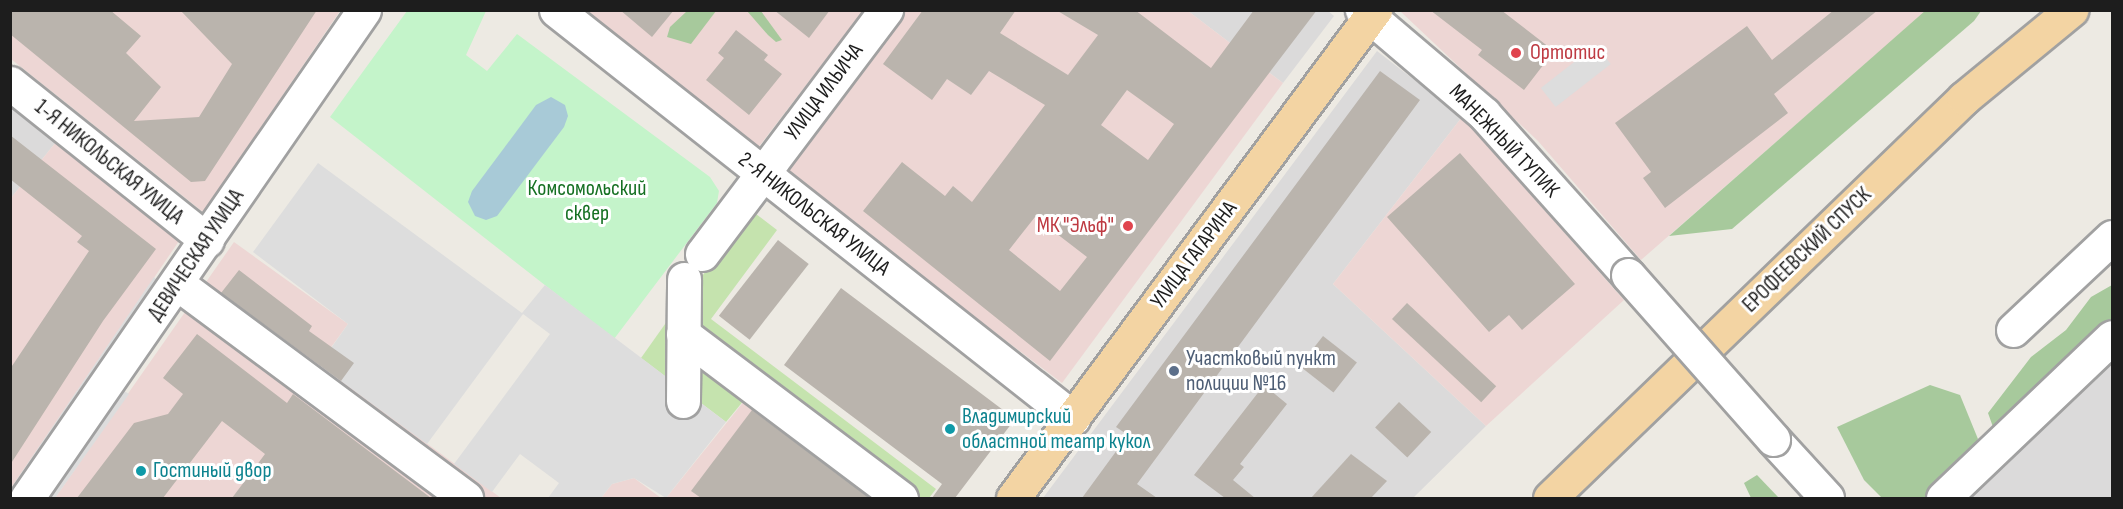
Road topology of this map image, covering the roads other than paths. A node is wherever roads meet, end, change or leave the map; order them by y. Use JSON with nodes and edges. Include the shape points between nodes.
{"nodes":[{"id":1,"x":364,"y":10,"type":"edge"},
{"id":2,"x":556,"y":10,"type":"edge"},
{"id":3,"x":886,"y":10,"type":"edge"},
{"id":4,"x":2071,"y":10,"type":"edge"},
{"id":5,"x":1369,"y":12,"type":"edge"},
{"id":6,"x":10,"y":83,"type":"edge"},
{"id":7,"x":762,"y":174,"type":"junction"},
{"id":8,"x":2112,"y":237,"type":"edge"},
{"id":9,"x":207,"y":240,"type":"junction"},
{"id":10,"x":178,"y":284,"type":"junction"},
{"id":11,"x":2013,"y":330,"type":"dead end"},
{"id":12,"x":683,"y":334,"type":"junction"},
{"id":13,"x":2112,"y":337,"type":"edge"},
{"id":14,"x":683,"y":401,"type":"dead end"},
{"id":15,"x":1073,"y":417,"type":"junction"},
{"id":16,"x":27,"y":498,"type":"edge"},
{"id":17,"x":466,"y":498,"type":"edge"},
{"id":18,"x":902,"y":498,"type":"edge"},
{"id":19,"x":1012,"y":498,"type":"edge"},
{"id":20,"x":1550,"y":498,"type":"edge"},
{"id":21,"x":1827,"y":498,"type":"edge"},
{"id":22,"x":1943,"y":498,"type":"edge"}],
"edges":[{"from":1,"to":9,"type":"street","name":"ДЕВИЧЕСКАЯ УЛИЦА"},
{"from":2,"to":7,"type":"street","name":"2-Я НИКОЛЬСКАЯ УЛИЦА"},
{"from":3,"to":7,"type":"street","name":"УЛИЦА ИЛЬИЧА"},
{"from":4,"to":20,"type":"main road","name":"ЕРОФЕЕВСКИЙ СПУСК","via":[[1964,98]]},
{"from":5,"to":15,"type":"main road","name":"УЛИЦА ГАГАРИНА"},
{"from":5,"to":21,"type":"street","name":"МАНЕЖНЫЙ ТУПИК","bridge":true,"via":[[1484,114]]},
{"from":6,"to":9,"type":"street","name":"1-Я НИКОЛЬСКАЯ УЛИЦА"},
{"from":7,"to":12,"type":"street","name":"УЛИЦА ИЛЬИЧА","via":[[693,266]]},
{"from":7,"to":15,"type":"street","name":"2-Я НИКОЛЬСКАЯ УЛИЦА"},
{"from":8,"to":11,"type":"street"},
{"from":9,"to":10,"type":"street","name":"ДЕВИЧЕСКАЯ УЛИЦА"},
{"from":10,"to":16,"type":"street","name":"ДЕВИЧЕСКАЯ УЛИЦА"},
{"from":10,"to":17,"type":"street"},
{"from":12,"to":14,"type":"street"},
{"from":12,"to":18,"type":"street"},
{"from":13,"to":22,"type":"street"},
{"from":15,"to":19,"type":"main road","name":"УЛИЦА ГАГАРИНА"}]}
